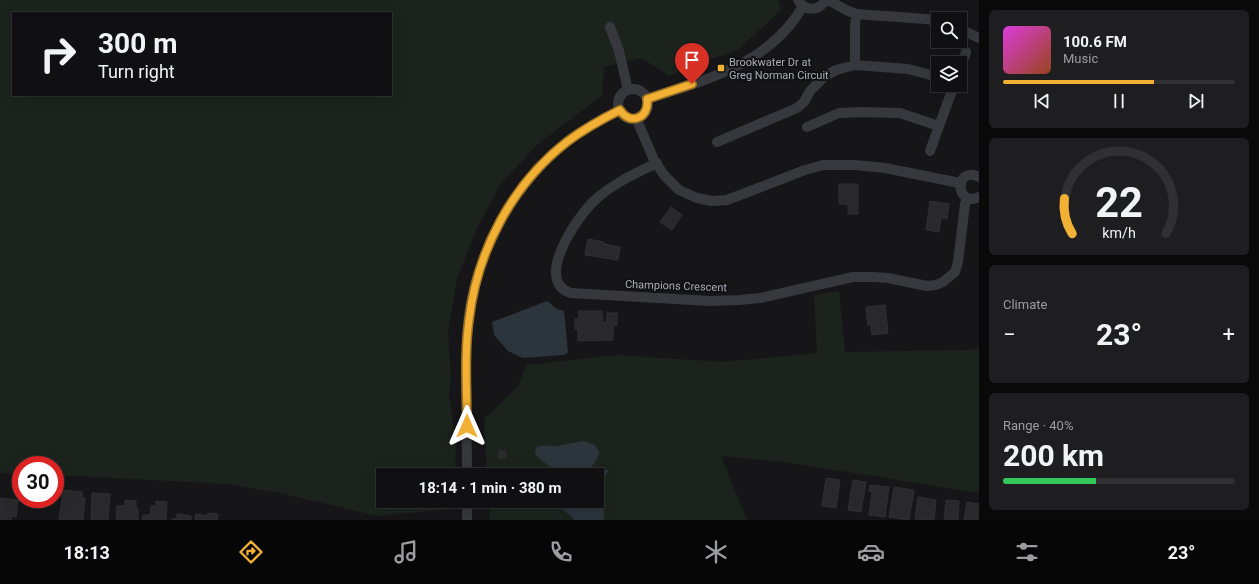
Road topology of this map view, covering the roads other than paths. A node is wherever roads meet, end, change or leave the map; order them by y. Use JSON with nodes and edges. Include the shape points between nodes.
{"nodes":[{"id":1,"x":827,"y":0,"type":"edge"},
{"id":2,"x":800,"y":3,"type":"edge"},
{"id":3,"x":856,"y":14,"type":"junction"},
{"id":4,"x":931,"y":20,"type":"edge"},
{"id":5,"x":610,"y":27,"type":"dead end"},
{"id":6,"x":967,"y":32,"type":"edge"},
{"id":7,"x":979,"y":38,"type":"edge"},
{"id":8,"x":966,"y":52,"type":"dead end"},
{"id":9,"x":965,"y":56,"type":"edge"},
{"id":10,"x":855,"y":65,"type":"junction"},
{"id":11,"x":931,"y":75,"type":"edge"},
{"id":12,"x":628,"y":90,"type":"junction"},
{"id":13,"x":951,"y":92,"type":"edge"},
{"id":14,"x":647,"y":99,"type":"junction"},
{"id":15,"x":620,"y":110,"type":"junction"},
{"id":16,"x":636,"y":118,"type":"junction"},
{"id":17,"x":807,"y":126,"type":"dead end"},
{"id":18,"x":939,"y":126,"type":"junction"},
{"id":19,"x":718,"y":142,"type":"dead end"},
{"id":20,"x":930,"y":150,"type":"dead end"},
{"id":21,"x":657,"y":163,"type":"junction"},
{"id":22,"x":979,"y":175,"type":"edge"},
{"id":23,"x":960,"y":185,"type":"junction"},
{"id":24,"x":979,"y":197,"type":"edge"},
{"id":25,"x":968,"y":198,"type":"junction"},
{"id":26,"x":467,"y":468,"type":"edge"},
{"id":27,"x":467,"y":508,"type":"edge"},
{"id":28,"x":467,"y":520,"type":"edge"}],
"edges":[{"from":1,"to":2,"type":"street","via":[[818,8],[812,9]]},
{"from":1,"to":3,"type":"street"},
{"from":2,"to":14,"type":"street","via":[[797,16],[786,29],[746,62],[708,80]]},
{"from":3,"to":4,"type":"street"},
{"from":3,"to":10,"type":"street"},
{"from":5,"to":12,"type":"street","via":[[619,51]]},
{"from":6,"to":7,"type":"street"},
{"from":8,"to":9,"type":"street"},
{"from":10,"to":11,"type":"street","via":[[908,69]]},
{"from":10,"to":19,"type":"street","via":[[825,76],[797,108]]},
{"from":12,"to":14,"type":"street","via":[[642,92]]},
{"from":12,"to":15,"type":"street","via":[[619,100]]},
{"from":13,"to":18,"type":"street"},
{"from":14,"to":16,"type":"street","via":[[645,113]]},
{"from":15,"to":16,"type":"street","via":[[627,117]]},
{"from":15,"to":26,"type":"street","via":[[593,124],[541,166],[524,185],[502,218],[488,246],[473,291],[467,335]]},
{"from":16,"to":21,"type":"street"},
{"from":17,"to":18,"type":"street","via":[[839,113],[862,112],[900,113]]},
{"from":18,"to":20,"type":"street"},
{"from":21,"to":23,"type":"street","via":[[678,190],[712,201],[727,200],[823,165],[885,168]]},
{"from":21,"to":25,"type":"street","name":"Champions Crescent","via":[[612,187],[593,202],[570,231],[555,269],[557,282],[564,291],[710,301],[760,298],[853,278],[888,278],[927,286],[936,285],[955,272]]},
{"from":22,"to":23,"type":"street","via":[[967,176]]},
{"from":23,"to":25,"type":"street","via":[[962,193]]},
{"from":24,"to":25,"type":"street"},
{"from":27,"to":28,"type":"street"}]}
